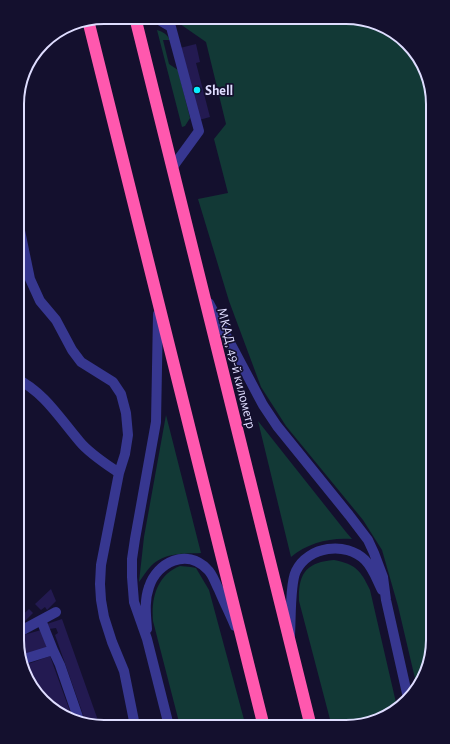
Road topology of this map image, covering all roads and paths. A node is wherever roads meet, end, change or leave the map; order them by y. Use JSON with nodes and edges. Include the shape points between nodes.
{"nodes":[{"id":1,"x":137,"y":24,"type":"edge"},
{"id":2,"x":166,"y":24,"type":"edge"},
{"id":3,"x":89,"y":26,"type":"edge"},
{"id":4,"x":172,"y":168,"type":"junction"},
{"id":5,"x":24,"y":250,"type":"edge"},
{"id":6,"x":203,"y":294,"type":"junction"},
{"id":7,"x":158,"y":302,"type":"junction"},
{"id":8,"x":24,"y":382,"type":"edge"},
{"id":9,"x":119,"y":473,"type":"junction"},
{"id":10,"x":386,"y":600,"type":"junction"},
{"id":11,"x":56,"y":612,"type":"dead end"},
{"id":12,"x":41,"y":620,"type":"junction"},
{"id":13,"x":24,"y":629,"type":"edge"},
{"id":14,"x":147,"y":639,"type":"junction"},
{"id":15,"x":290,"y":641,"type":"junction"},
{"id":16,"x":245,"y":647,"type":"junction"},
{"id":17,"x":53,"y":650,"type":"junction"},
{"id":18,"x":27,"y":658,"type":"edge"},
{"id":19,"x":407,"y":692,"type":"edge"},
{"id":20,"x":77,"y":715,"type":"edge"},
{"id":21,"x":134,"y":720,"type":"edge"},
{"id":22,"x":167,"y":720,"type":"edge"},
{"id":23,"x":262,"y":720,"type":"edge"},
{"id":24,"x":309,"y":720,"type":"edge"}],
"edges":[{"from":1,"to":4,"type":"highway","name":"МКАД, 49-й километр"},
{"from":2,"to":4,"type":"street","via":[[171,27],[199,130]]},
{"from":3,"to":7,"type":"highway"},
{"from":4,"to":6,"type":"highway","name":"МКАД, 49-й километр"},
{"from":5,"to":9,"type":"street","via":[[30,279],[40,301],[56,320],[72,350],[81,362],[113,382],[121,394],[128,436]]},
{"from":6,"to":10,"type":"street","via":[[263,406],[368,540],[380,568]]},
{"from":6,"to":15,"type":"highway","name":"МКАД, 49-й километр"},
{"from":7,"to":14,"type":"street","via":[[156,422],[132,568],[134,602]]},
{"from":7,"to":16,"type":"highway"},
{"from":8,"to":9,"type":"street","via":[[55,412],[81,444]]},
{"from":9,"to":21,"type":"street","via":[[101,565],[101,595],[104,617],[128,684]]},
{"from":10,"to":15,"type":"street","via":[[371,567],[360,556],[340,549],[316,552],[303,561],[295,572]]},
{"from":10,"to":19,"type":"street"},
{"from":11,"to":12,"type":"street"},
{"from":12,"to":13,"type":"street"},
{"from":12,"to":17,"type":"street"},
{"from":14,"to":16,"type":"street","via":[[146,602],[150,582],[168,562],[184,558],[198,562],[211,573]]},
{"from":14,"to":22,"type":"street"},
{"from":15,"to":24,"type":"highway","name":"МКАД, 49-й километр"},
{"from":16,"to":23,"type":"highway"},
{"from":17,"to":18,"type":"street"},
{"from":17,"to":20,"type":"street"}]}
